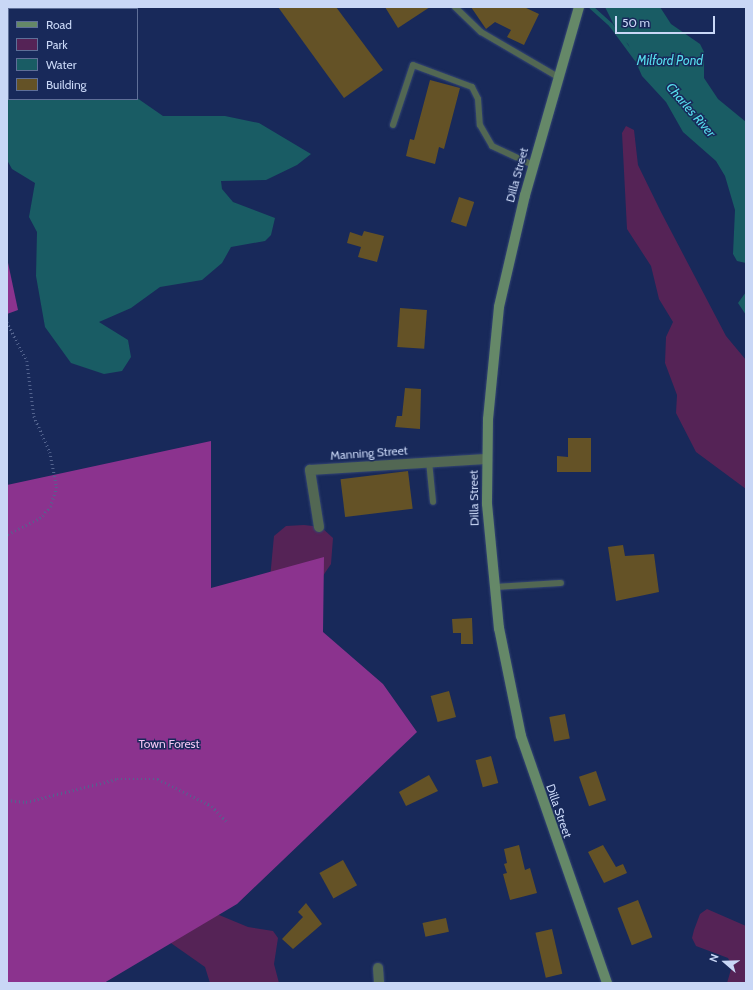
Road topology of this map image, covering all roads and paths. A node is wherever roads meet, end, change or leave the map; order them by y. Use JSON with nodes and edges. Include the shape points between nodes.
{"nodes":[{"id":1,"x":455,"y":7,"type":"edge"},
{"id":2,"x":579,"y":9,"type":"edge"},
{"id":3,"x":558,"y":77,"type":"junction"},
{"id":4,"x":393,"y":125,"type":"dead end"},
{"id":5,"x":533,"y":165,"type":"junction"},
{"id":6,"x":7,"y":322,"type":"edge"},
{"id":7,"x":486,"y":459,"type":"junction"},
{"id":8,"x":429,"y":461,"type":"junction"},
{"id":9,"x":433,"y":502,"type":"dead end"},
{"id":10,"x":319,"y":527,"type":"dead end"},
{"id":11,"x":7,"y":535,"type":"edge"},
{"id":12,"x":561,"y":583,"type":"dead end"},
{"id":13,"x":494,"y":587,"type":"junction"},
{"id":14,"x":7,"y":800,"type":"edge"},
{"id":15,"x":228,"y":823,"type":"dead end"},
{"id":16,"x":378,"y":968,"type":"dead end"},
{"id":17,"x":379,"y":983,"type":"edge"},
{"id":18,"x":607,"y":983,"type":"edge"}],
"edges":[{"from":1,"to":3,"type":"lane","via":[[481,32]]},
{"from":2,"to":3,"type":"main road","name":"Dilla Street"},
{"from":3,"to":5,"type":"main road","name":"Dilla Street"},
{"from":4,"to":5,"type":"lane","via":[[413,65],[472,87],[478,99],[480,125],[492,146]]},
{"from":5,"to":7,"type":"main road","name":"Dilla Street","via":[[498,313]]},
{"from":6,"to":11,"type":"path","via":[[27,361],[34,416],[50,452],[57,487],[51,506],[41,518]]},
{"from":7,"to":8,"type":"street","name":"Manning Street"},
{"from":7,"to":13,"type":"main road","name":"Dilla Street"},
{"from":8,"to":9,"type":"lane"},
{"from":8,"to":10,"type":"street","name":"Manning Street","via":[[310,470]]},
{"from":12,"to":13,"type":"lane"},
{"from":13,"to":18,"type":"main road","name":"Dilla Street","via":[[521,736]]},
{"from":14,"to":15,"type":"path","via":[[26,802],[117,779],[158,779],[212,806]]},
{"from":16,"to":17,"type":"street"}]}
